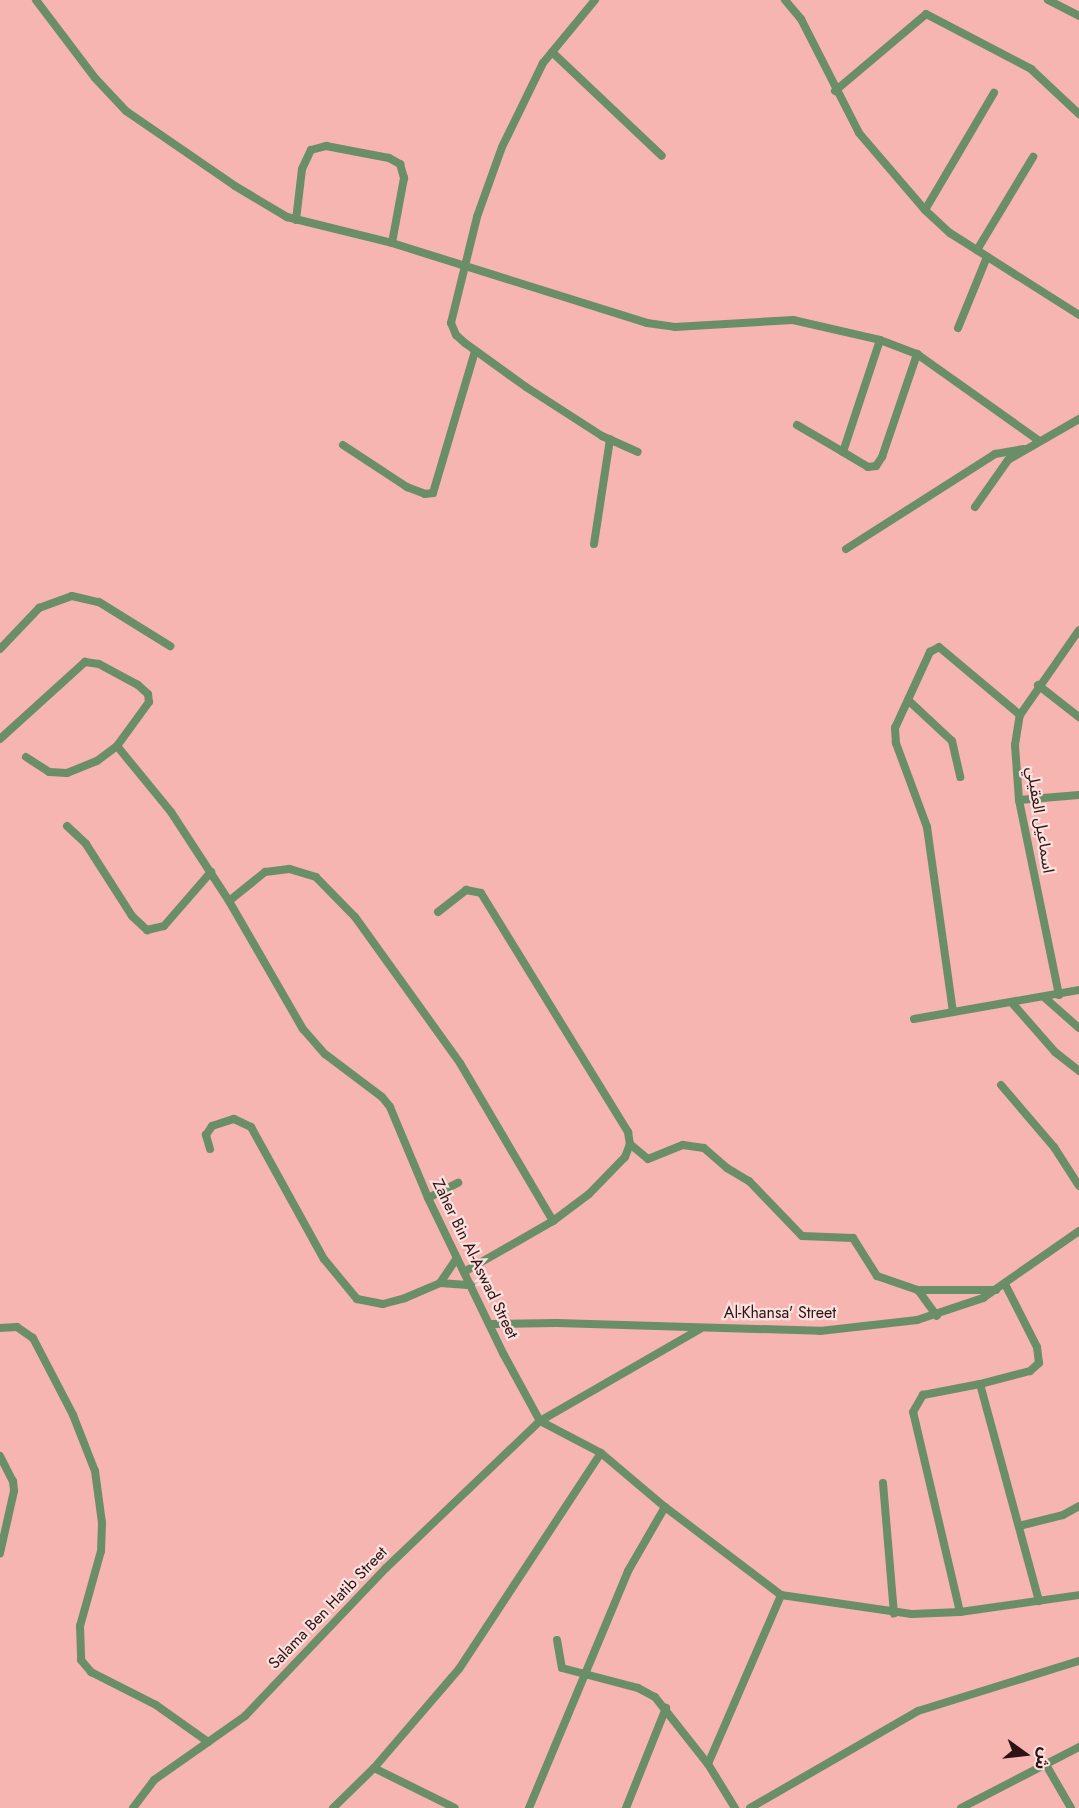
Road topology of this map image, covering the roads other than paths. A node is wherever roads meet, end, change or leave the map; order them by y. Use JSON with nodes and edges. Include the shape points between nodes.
{"nodes":[{"id":1,"x":36,"y":0,"type":"edge"},
{"id":2,"x":595,"y":0,"type":"edge"},
{"id":3,"x":785,"y":0,"type":"edge"},
{"id":4,"x":1048,"y":0,"type":"edge"},
{"id":5,"x":1079,"y":16,"type":"edge"},
{"id":6,"x":552,"y":52,"type":"junction"},
{"id":7,"x":835,"y":91,"type":"junction"},
{"id":8,"x":994,"y":93,"type":"dead end"},
{"id":9,"x":1079,"y":114,"type":"edge"},
{"id":10,"x":662,"y":156,"type":"dead end"},
{"id":11,"x":1033,"y":157,"type":"dead end"},
{"id":12,"x":925,"y":210,"type":"junction"},
{"id":13,"x":296,"y":220,"type":"junction"},
{"id":14,"x":392,"y":243,"type":"junction"},
{"id":15,"x":977,"y":250,"type":"junction"},
{"id":16,"x":987,"y":257,"type":"junction"},
{"id":17,"x":465,"y":268,"type":"junction"},
{"id":18,"x":1079,"y":315,"type":"edge"},
{"id":19,"x":958,"y":328,"type":"dead end"},
{"id":20,"x":880,"y":340,"type":"junction"},
{"id":21,"x":475,"y":351,"type":"junction"},
{"id":22,"x":917,"y":354,"type":"junction"},
{"id":23,"x":1079,"y":419,"type":"edge"},
{"id":24,"x":797,"y":424,"type":"dead end"},
{"id":25,"x":610,"y":439,"type":"junction"},
{"id":26,"x":1038,"y":440,"type":"junction"},
{"id":27,"x":343,"y":445,"type":"dead end"},
{"id":28,"x":1024,"y":449,"type":"junction"},
{"id":29,"x":638,"y":452,"type":"dead end"},
{"id":30,"x":843,"y":452,"type":"junction"},
{"id":31,"x":975,"y":507,"type":"dead end"},
{"id":32,"x":594,"y":544,"type":"dead end"},
{"id":33,"x":846,"y":549,"type":"dead end"},
{"id":34,"x":1079,"y":630,"type":"edge"},
{"id":35,"x":170,"y":646,"type":"dead end"},
{"id":36,"x":0,"y":649,"type":"edge"},
{"id":37,"x":1038,"y":685,"type":"junction"},
{"id":38,"x":908,"y":700,"type":"junction"},
{"id":39,"x":1020,"y":715,"type":"junction"},
{"id":40,"x":1079,"y":717,"type":"edge"},
{"id":41,"x":0,"y":739,"type":"edge"},
{"id":42,"x":117,"y":746,"type":"junction"},
{"id":43,"x":26,"y":757,"type":"dead end"},
{"id":44,"x":960,"y":777,"type":"dead end"},
{"id":45,"x":1079,"y":795,"type":"edge"},
{"id":46,"x":1019,"y":800,"type":"junction"},
{"id":47,"x":67,"y":826,"type":"dead end"},
{"id":48,"x":211,"y":872,"type":"junction"},
{"id":49,"x":229,"y":901,"type":"junction"},
{"id":50,"x":438,"y":912,"type":"dead end"},
{"id":51,"x":1079,"y":990,"type":"edge"},
{"id":52,"x":1059,"y":995,"type":"junction"},
{"id":53,"x":1045,"y":998,"type":"junction"},
{"id":54,"x":1013,"y":1004,"type":"junction"},
{"id":55,"x":953,"y":1012,"type":"junction"},
{"id":56,"x":914,"y":1019,"type":"dead end"},
{"id":57,"x":1079,"y":1028,"type":"edge"},
{"id":58,"x":1079,"y":1071,"type":"edge"},
{"id":59,"x":1001,"y":1085,"type":"dead end"},
{"id":60,"x":630,"y":1144,"type":"junction"},
{"id":61,"x":210,"y":1149,"type":"dead end"},
{"id":62,"x":458,"y":1183,"type":"dead end"},
{"id":63,"x":1079,"y":1186,"type":"edge"},
{"id":64,"x":428,"y":1198,"type":"junction"},
{"id":65,"x":553,"y":1221,"type":"junction"},
{"id":66,"x":1079,"y":1231,"type":"edge"},
{"id":67,"x":457,"y":1258,"type":"junction"},
{"id":68,"x":465,"y":1272,"type":"junction"},
{"id":69,"x":440,"y":1283,"type":"junction"},
{"id":70,"x":471,"y":1285,"type":"junction"},
{"id":71,"x":1002,"y":1288,"type":"junction"},
{"id":72,"x":918,"y":1290,"type":"junction"},
{"id":73,"x":937,"y":1316,"type":"junction"},
{"id":74,"x":490,"y":1324,"type":"junction"},
{"id":75,"x":0,"y":1328,"type":"edge"},
{"id":76,"x":700,"y":1329,"type":"junction"},
{"id":77,"x":980,"y":1384,"type":"junction"},
{"id":78,"x":540,"y":1421,"type":"junction"},
{"id":79,"x":601,"y":1452,"type":"junction"},
{"id":80,"x":0,"y":1456,"type":"edge"},
{"id":81,"x":883,"y":1483,"type":"dead end"},
{"id":82,"x":1079,"y":1506,"type":"edge"},
{"id":83,"x":665,"y":1507,"type":"junction"},
{"id":84,"x":1019,"y":1526,"type":"junction"},
{"id":85,"x":0,"y":1553,"type":"edge"},
{"id":86,"x":1079,"y":1594,"type":"edge"},
{"id":87,"x":782,"y":1595,"type":"junction"},
{"id":88,"x":1039,"y":1601,"type":"junction"},
{"id":89,"x":960,"y":1612,"type":"junction"},
{"id":90,"x":894,"y":1614,"type":"junction"},
{"id":91,"x":557,"y":1640,"type":"dead end"},
{"id":92,"x":1079,"y":1661,"type":"edge"},
{"id":93,"x":586,"y":1673,"type":"junction"},
{"id":94,"x":666,"y":1708,"type":"junction"},
{"id":95,"x":208,"y":1742,"type":"junction"},
{"id":96,"x":1079,"y":1747,"type":"edge"},
{"id":97,"x":1045,"y":1763,"type":"junction"},
{"id":98,"x":708,"y":1764,"type":"junction"},
{"id":99,"x":374,"y":1768,"type":"junction"},
{"id":100,"x":133,"y":1808,"type":"edge"},
{"id":101,"x":333,"y":1808,"type":"edge"},
{"id":102,"x":455,"y":1808,"type":"edge"},
{"id":103,"x":529,"y":1808,"type":"edge"},
{"id":104,"x":626,"y":1808,"type":"edge"},
{"id":105,"x":735,"y":1808,"type":"edge"},
{"id":106,"x":750,"y":1808,"type":"edge"},
{"id":107,"x":961,"y":1808,"type":"edge"},
{"id":108,"x":1071,"y":1808,"type":"edge"}],
"edges":[{"from":1,"to":13,"type":"street","via":[[95,78],[126,111],[260,202]]},
{"from":2,"to":6,"type":"street"},
{"from":3,"to":7,"type":"street","via":[[801,19]]},
{"from":4,"to":5,"type":"street"},
{"from":6,"to":10,"type":"street"},
{"from":6,"to":17,"type":"street","via":[[535,76],[498,157],[477,217]]},
{"from":7,"to":9,"type":"street","via":[[926,14],[1031,69]]},
{"from":7,"to":12,"type":"street","via":[[859,133]]},
{"from":8,"to":12,"type":"street"},
{"from":11,"to":15,"type":"street"},
{"from":12,"to":15,"type":"street"},
{"from":13,"to":14,"type":"street"},
{"from":13,"to":14,"type":"street","via":[[302,169],[311,150],[327,147],[389,158],[400,164],[404,178]]},
{"from":14,"to":17,"type":"street"},
{"from":15,"to":16,"type":"street"},
{"from":16,"to":18,"type":"street"},
{"from":16,"to":19,"type":"street"},
{"from":17,"to":20,"type":"street","via":[[662,326],[793,320]]},
{"from":17,"to":21,"type":"street","via":[[452,328]]},
{"from":20,"to":22,"type":"street"},
{"from":20,"to":30,"type":"street"},
{"from":21,"to":25,"type":"street"},
{"from":21,"to":27,"type":"street","via":[[433,493],[407,487]]},
{"from":22,"to":26,"type":"street"},
{"from":22,"to":30,"type":"street","via":[[879,462],[868,467]]},
{"from":23,"to":26,"type":"street"},
{"from":24,"to":30,"type":"street"},
{"from":25,"to":29,"type":"street"},
{"from":25,"to":32,"type":"street"},
{"from":26,"to":28,"type":"street"},
{"from":28,"to":31,"type":"street","via":[[995,474]]},
{"from":28,"to":33,"type":"street","via":[[995,454]]},
{"from":34,"to":37,"type":"street","name":"اسماعيل العقيلي"},
{"from":35,"to":36,"type":"street","via":[[99,602],[72,596],[39,608]]},
{"from":37,"to":39,"type":"street","name":"اسماعيل العقيلي"},
{"from":37,"to":40,"type":"street"},
{"from":38,"to":39,"type":"street","via":[[930,652],[939,647]]},
{"from":38,"to":44,"type":"street","via":[[952,741]]},
{"from":38,"to":55,"type":"street","via":[[895,735],[925,817]]},
{"from":39,"to":46,"type":"street","name":"اسماعيل العقيلي","via":[[1015,755]]},
{"from":41,"to":42,"type":"street","via":[[89,662],[138,685],[148,694],[146,707]]},
{"from":42,"to":43,"type":"street","via":[[97,761],[67,773],[50,772]]},
{"from":42,"to":48,"type":"street","name":"Zaher Bin Al-Aswad Street","via":[[171,812]]},
{"from":45,"to":46,"type":"street"},
{"from":46,"to":52,"type":"street","name":"اسماعيل العقيلي"},
{"from":47,"to":48,"type":"street","via":[[86,844],[132,916],[147,930],[164,926]]},
{"from":48,"to":49,"type":"street","name":"Zaher Bin Al-Aswad Street"},
{"from":49,"to":64,"type":"street","name":"Zaher Bin Al-Aswad Street","via":[[303,1029],[326,1054],[386,1101]]},
{"from":49,"to":65,"type":"street","via":[[264,872],[289,869],[316,877],[356,917],[460,1063]]},
{"from":50,"to":60,"type":"street","via":[[466,890],[481,893],[628,1132]]},
{"from":51,"to":52,"type":"street"},
{"from":52,"to":53,"type":"street"},
{"from":53,"to":54,"type":"street"},
{"from":53,"to":57,"type":"street"},
{"from":54,"to":55,"type":"street"},
{"from":54,"to":58,"type":"street","via":[[1055,1052]]},
{"from":55,"to":56,"type":"street"},
{"from":59,"to":63,"type":"street","via":[[1048,1140]]},
{"from":60,"to":65,"type":"street","via":[[625,1157],[604,1180]]},
{"from":60,"to":72,"type":"street","via":[[651,1159],[683,1145],[700,1146],[749,1180],[802,1236],[819,1239],[847,1235],[858,1243],[877,1276]]},
{"from":61,"to":69,"type":"street","via":[[206,1135],[212,1126],[234,1119],[251,1127],[324,1259],[357,1299],[383,1304]]},
{"from":62,"to":64,"type":"street"},
{"from":64,"to":67,"type":"street","name":"Zaher Bin Al-Aswad Street"},
{"from":65,"to":68,"type":"street"},
{"from":66,"to":71,"type":"street","name":"Al-Khansa' Street"},
{"from":67,"to":68,"type":"street","name":"Zaher Bin Al-Aswad Street"},
{"from":67,"to":69,"type":"street"},
{"from":68,"to":70,"type":"street","name":"Zaher Bin Al-Aswad Street"},
{"from":69,"to":70,"type":"street"},
{"from":70,"to":74,"type":"street","name":"Zaher Bin Al-Aswad Street"},
{"from":71,"to":72,"type":"street"},
{"from":71,"to":73,"type":"street","name":"Al-Khansa' Street"},
{"from":71,"to":77,"type":"street","via":[[1037,1347],[1039,1363],[1030,1371]]},
{"from":72,"to":73,"type":"street"},
{"from":73,"to":76,"type":"street","name":"Al-Khansa' Street","via":[[820,1330],[762,1326]]},
{"from":74,"to":76,"type":"street","name":"Al-Khansa' Street"},
{"from":74,"to":78,"type":"street","name":"Zaher Bin Al-Aswad Street"},
{"from":75,"to":95,"type":"street","via":[[17,1327],[33,1338],[73,1415],[95,1472],[102,1523],[101,1551],[80,1626],[81,1660],[91,1672],[156,1705]]},
{"from":76,"to":78,"type":"street","name":"Salama Ben Hatib Street"},
{"from":77,"to":84,"type":"street"},
{"from":77,"to":89,"type":"street","via":[[923,1395],[913,1412]]},
{"from":78,"to":79,"type":"street"},
{"from":78,"to":95,"type":"street","name":"Salama Ben Hatib Street","via":[[394,1560],[245,1716]]},
{"from":79,"to":83,"type":"street"},
{"from":79,"to":99,"type":"street","via":[[459,1669]]},
{"from":80,"to":85,"type":"street","via":[[14,1491]]},
{"from":81,"to":90,"type":"street"},
{"from":82,"to":84,"type":"street","via":[[1063,1515]]},
{"from":83,"to":87,"type":"street"},
{"from":83,"to":93,"type":"street","via":[[628,1571]]},
{"from":84,"to":88,"type":"street"},
{"from":86,"to":88,"type":"street"},
{"from":87,"to":90,"type":"street"},
{"from":87,"to":98,"type":"street"},
{"from":88,"to":89,"type":"street"},
{"from":89,"to":90,"type":"street"},
{"from":91,"to":93,"type":"street","via":[[561,1666]]},
{"from":92,"to":106,"type":"street","via":[[918,1711]]},
{"from":93,"to":94,"type":"street","via":[[638,1688]]},
{"from":93,"to":103,"type":"street"},
{"from":94,"to":98,"type":"street"},
{"from":94,"to":104,"type":"street"},
{"from":95,"to":100,"type":"street","name":"Salama Ben Hatib Street","via":[[154,1780]]},
{"from":96,"to":97,"type":"street"},
{"from":97,"to":107,"type":"street"},
{"from":97,"to":108,"type":"street"},
{"from":98,"to":105,"type":"street"},
{"from":99,"to":101,"type":"street"},
{"from":99,"to":102,"type":"street"}]}
